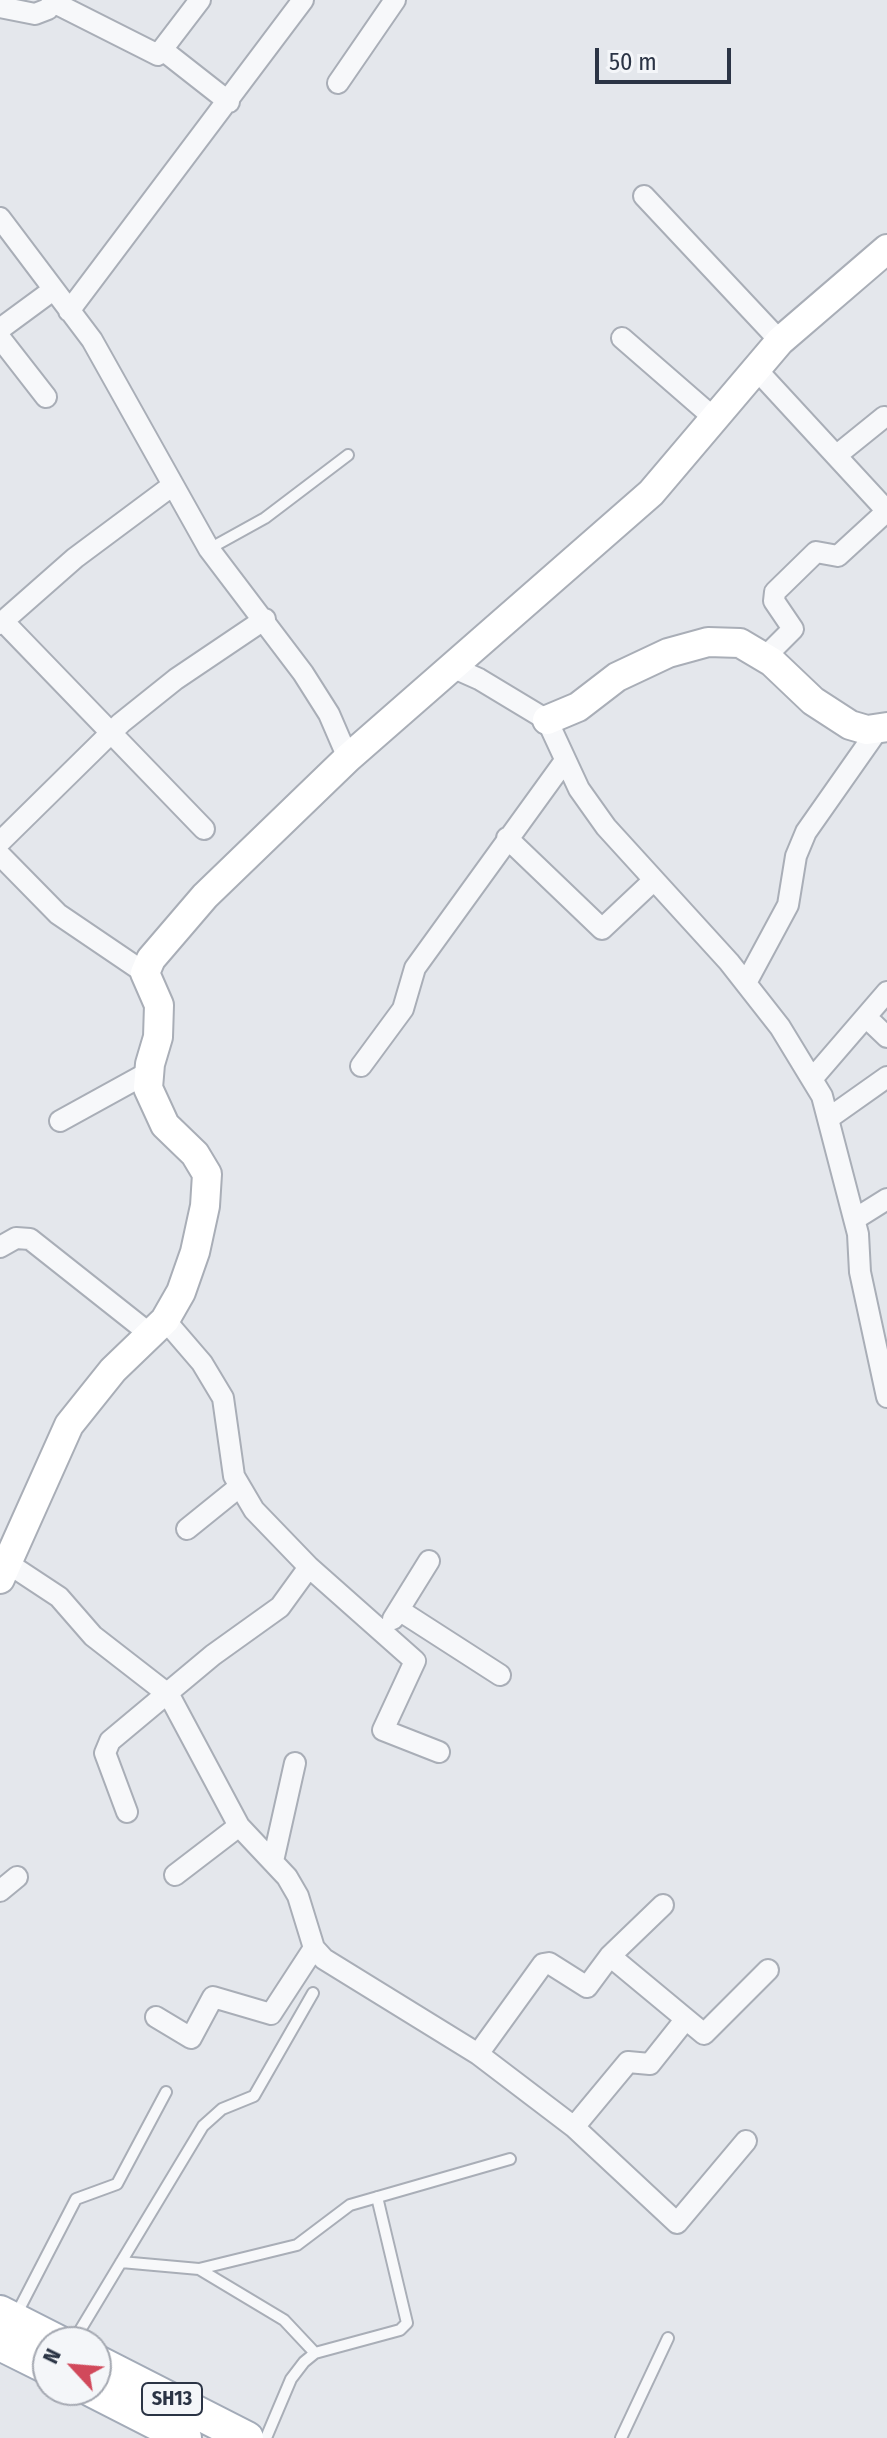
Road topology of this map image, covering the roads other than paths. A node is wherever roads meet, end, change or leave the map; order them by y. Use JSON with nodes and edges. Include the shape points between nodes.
{"nodes":[{"id":1,"x":200,"y":0,"type":"edge"},
{"id":2,"x":303,"y":0,"type":"edge"},
{"id":3,"x":395,"y":0,"type":"edge"},
{"id":4,"x":53,"y":1,"type":"edge"},
{"id":5,"x":3,"y":10,"type":"edge"},
{"id":6,"x":164,"y":51,"type":"junction"},
{"id":7,"x":338,"y":83,"type":"dead end"},
{"id":8,"x":229,"y":102,"type":"junction"},
{"id":9,"x":644,"y":196,"type":"dead end"},
{"id":10,"x":0,"y":218,"type":"edge"},
{"id":11,"x":887,"y":249,"type":"edge"},
{"id":12,"x":53,"y":290,"type":"junction"},
{"id":13,"x":69,"y":311,"type":"junction"},
{"id":14,"x":0,"y":329,"type":"edge"},
{"id":15,"x":0,"y":338,"type":"edge"},
{"id":16,"x":622,"y":338,"type":"dead end"},
{"id":17,"x":780,"y":341,"type":"junction"},
{"id":18,"x":756,"y":369,"type":"junction"},
{"id":19,"x":46,"y":397,"type":"dead end"},
{"id":20,"x":884,"y":417,"type":"dead end"},
{"id":21,"x":714,"y":418,"type":"junction"},
{"id":22,"x":348,"y":455,"type":"dead end"},
{"id":23,"x":837,"y":455,"type":"junction"},
{"id":24,"x":173,"y":485,"type":"junction"},
{"id":25,"x":209,"y":549,"type":"junction"},
{"id":26,"x":265,"y":619,"type":"junction"},
{"id":27,"x":1,"y":623,"type":"edge"},
{"id":28,"x":765,"y":657,"type":"junction"},
{"id":29,"x":452,"y":667,"type":"junction"},
{"id":30,"x":547,"y":720,"type":"junction"},
{"id":31,"x":883,"y":727,"type":"edge"},
{"id":32,"x":112,"y":732,"type":"junction"},
{"id":33,"x":348,"y":758,"type":"junction"},
{"id":34,"x":564,"y":762,"type":"junction"},
{"id":35,"x":204,"y":829,"type":"dead end"},
{"id":36,"x":507,"y":838,"type":"junction"},
{"id":37,"x":0,"y":842,"type":"edge"},
{"id":38,"x":0,"y":855,"type":"edge"},
{"id":39,"x":653,"y":881,"type":"junction"},
{"id":40,"x":145,"y":973,"type":"junction"},
{"id":41,"x":746,"y":983,"type":"junction"},
{"id":42,"x":887,"y":992,"type":"edge"},
{"id":43,"x":866,"y":1017,"type":"junction"},
{"id":44,"x":887,"y":1037,"type":"edge"},
{"id":45,"x":361,"y":1066,"type":"dead end"},
{"id":46,"x":149,"y":1072,"type":"junction"},
{"id":47,"x":887,"y":1077,"type":"edge"},
{"id":48,"x":812,"y":1079,"type":"junction"},
{"id":49,"x":829,"y":1118,"type":"junction"},
{"id":50,"x":60,"y":1121,"type":"dead end"},
{"id":51,"x":887,"y":1199,"type":"edge"},
{"id":52,"x":855,"y":1219,"type":"junction"},
{"id":53,"x":0,"y":1247,"type":"edge"},
{"id":54,"x":158,"y":1327,"type":"junction"},
{"id":55,"x":887,"y":1397,"type":"edge"},
{"id":56,"x":239,"y":1487,"type":"junction"},
{"id":57,"x":187,"y":1529,"type":"dead end"},
{"id":58,"x":429,"y":1561,"type":"dead end"},
{"id":59,"x":309,"y":1567,"type":"junction"},
{"id":60,"x":4,"y":1571,"type":"edge"},
{"id":61,"x":399,"y":1610,"type":"junction"},
{"id":62,"x":384,"y":1633,"type":"junction"},
{"id":63,"x":500,"y":1675,"type":"dead end"},
{"id":64,"x":169,"y":1695,"type":"junction"},
{"id":65,"x":439,"y":1752,"type":"dead end"},
{"id":66,"x":295,"y":1763,"type":"dead end"},
{"id":67,"x":127,"y":1812,"type":"dead end"},
{"id":68,"x":239,"y":1826,"type":"junction"},
{"id":69,"x":273,"y":1861,"type":"junction"},
{"id":70,"x":175,"y":1875,"type":"dead end"},
{"id":71,"x":17,"y":1877,"type":"dead end"},
{"id":72,"x":0,"y":1891,"type":"edge"},
{"id":73,"x":663,"y":1905,"type":"dead end"},
{"id":74,"x":314,"y":1948,"type":"junction"},
{"id":75,"x":610,"y":1956,"type":"junction"},
{"id":76,"x":768,"y":1970,"type":"dead end"},
{"id":77,"x":313,"y":1993,"type":"dead end"},
{"id":78,"x":156,"y":2017,"type":"dead end"},
{"id":79,"x":685,"y":2020,"type":"junction"},
{"id":80,"x":478,"y":2054,"type":"junction"},
{"id":81,"x":166,"y":2092,"type":"dead end"},
{"id":82,"x":574,"y":2127,"type":"junction"},
{"id":83,"x":746,"y":2141,"type":"dead end"},
{"id":84,"x":510,"y":2159,"type":"dead end"},
{"id":85,"x":377,"y":2197,"type":"junction"},
{"id":86,"x":121,"y":2262,"type":"junction"},
{"id":87,"x":199,"y":2269,"type":"junction"},
{"id":88,"x":5,"y":2325,"type":"edge"},
{"id":89,"x":83,"y":2326,"type":"edge"},
{"id":90,"x":32,"y":2334,"type":"edge"},
{"id":91,"x":668,"y":2338,"type":"dead end"},
{"id":92,"x":32,"y":2352,"type":"edge"},
{"id":93,"x":315,"y":2353,"type":"junction"},
{"id":94,"x":112,"y":2369,"type":"edge"},
{"id":95,"x":112,"y":2401,"type":"edge"},
{"id":96,"x":185,"y":2438,"type":"edge"},
{"id":97,"x":247,"y":2438,"type":"edge"},
{"id":98,"x":266,"y":2438,"type":"edge"},
{"id":99,"x":621,"y":2438,"type":"edge"}],
"edges":[{"from":1,"to":6,"type":"street"},
{"from":2,"to":8,"type":"street"},
{"from":3,"to":7,"type":"street"},
{"from":4,"to":5,"type":"street","via":[[35,14]]},
{"from":4,"to":6,"type":"street","via":[[152,54]]},
{"from":6,"to":8,"type":"street"},
{"from":8,"to":13,"type":"street"},
{"from":9,"to":17,"type":"street"},
{"from":10,"to":12,"type":"street"},
{"from":11,"to":17,"type":"street"},
{"from":12,"to":13,"type":"street"},
{"from":12,"to":14,"type":"street"},
{"from":13,"to":24,"type":"street","via":[[92,340]]},
{"from":15,"to":19,"type":"street"},
{"from":16,"to":21,"type":"street"},
{"from":17,"to":18,"type":"street"},
{"from":18,"to":21,"type":"street"},
{"from":18,"to":23,"type":"street"},
{"from":20,"to":23,"type":"street"},
{"from":21,"to":29,"type":"street","via":[[651,493]]},
{"from":22,"to":25,"type":"lane","via":[[265,518]]},
{"from":23,"to":28,"type":"street","via":[[887,511],[838,556],[816,552],[775,592],[774,601],[793,629]]},
{"from":24,"to":25,"type":"street"},
{"from":24,"to":27,"type":"street","via":[[75,558]]},
{"from":25,"to":26,"type":"street"},
{"from":26,"to":32,"type":"street","via":[[176,679]]},
{"from":26,"to":33,"type":"street","via":[[329,714]]},
{"from":27,"to":32,"type":"street"},
{"from":28,"to":30,"type":"street","via":[[740,643],[708,642],[668,653]]},
{"from":28,"to":31,"type":"street","via":[[813,701],[850,725]]},
{"from":29,"to":30,"type":"street"},
{"from":29,"to":33,"type":"street"},
{"from":30,"to":34,"type":"street"},
{"from":31,"to":41,"type":"street","via":[[806,832],[788,905]]},
{"from":32,"to":35,"type":"street"},
{"from":32,"to":37,"type":"street"},
{"from":33,"to":40,"type":"street","via":[[205,896]]},
{"from":34,"to":36,"type":"street"},
{"from":34,"to":39,"type":"street","via":[[606,827]]},
{"from":36,"to":39,"type":"street","via":[[602,929]]},
{"from":36,"to":45,"type":"street","via":[[415,968],[403,1009]]},
{"from":38,"to":40,"type":"street","via":[[58,914]]},
{"from":39,"to":41,"type":"street"},
{"from":40,"to":46,"type":"street","via":[[159,1005]]},
{"from":41,"to":48,"type":"street"},
{"from":42,"to":43,"type":"street"},
{"from":43,"to":44,"type":"street"},
{"from":43,"to":48,"type":"street"},
{"from":46,"to":50,"type":"street"},
{"from":46,"to":54,"type":"street","via":[[148,1088],[165,1125],[207,1174],[195,1252],[181,1292]]},
{"from":47,"to":49,"type":"street"},
{"from":48,"to":49,"type":"street"},
{"from":49,"to":52,"type":"street"},
{"from":51,"to":52,"type":"street"},
{"from":52,"to":55,"type":"street","via":[[860,1272]]},
{"from":53,"to":54,"type":"street","via":[[16,1238],[30,1239]]},
{"from":54,"to":56,"type":"street","via":[[202,1363],[223,1398]]},
{"from":54,"to":60,"type":"street","via":[[113,1370],[69,1425]]},
{"from":56,"to":57,"type":"street"},
{"from":56,"to":59,"type":"street"},
{"from":58,"to":61,"type":"street"},
{"from":59,"to":62,"type":"street"},
{"from":59,"to":64,"type":"street","via":[[280,1607],[213,1655]]},
{"from":60,"to":64,"type":"street","via":[[59,1597],[93,1636]]},
{"from":61,"to":62,"type":"street"},
{"from":61,"to":63,"type":"street"},
{"from":62,"to":65,"type":"street","via":[[415,1664],[383,1730]]},
{"from":64,"to":67,"type":"street","via":[[106,1747]]},
{"from":64,"to":68,"type":"street"},
{"from":66,"to":69,"type":"street"},
{"from":68,"to":69,"type":"street"},
{"from":68,"to":70,"type":"street"},
{"from":69,"to":74,"type":"street","via":[[298,1896]]},
{"from":71,"to":72,"type":"street"},
{"from":73,"to":75,"type":"street"},
{"from":74,"to":78,"type":"street","via":[[271,2014],[213,1997],[191,2038]]},
{"from":74,"to":80,"type":"street","via":[[381,1997]]},
{"from":75,"to":79,"type":"street"},
{"from":75,"to":80,"type":"street","via":[[584,1988],[543,1964]]},
{"from":76,"to":79,"type":"street","via":[[708,2033]]},
{"from":77,"to":86,"type":"lane","via":[[258,2092],[222,2109],[203,2126]]},
{"from":79,"to":82,"type":"street","via":[[647,2066],[628,2062]]},
{"from":80,"to":82,"type":"street"},
{"from":81,"to":88,"type":"lane","via":[[117,2184],[76,2199]]},
{"from":82,"to":83,"type":"street","via":[[677,2223]]},
{"from":84,"to":85,"type":"lane"},
{"from":85,"to":87,"type":"lane","via":[[341,2209],[306,2241]]},
{"from":85,"to":93,"type":"lane","via":[[407,2323],[400,2330]]},
{"from":86,"to":87,"type":"lane"},
{"from":86,"to":89,"type":"lane"},
{"from":87,"to":93,"type":"lane","via":[[284,2320]]},
{"from":88,"to":90,"type":"main road"},
{"from":88,"to":92,"type":"main road"},
{"from":91,"to":99,"type":"lane"},
{"from":93,"to":98,"type":"lane","via":[[291,2379]]},
{"from":94,"to":97,"type":"main road","number":"SH13"},
{"from":95,"to":96,"type":"main road","number":"SH13"}]}
